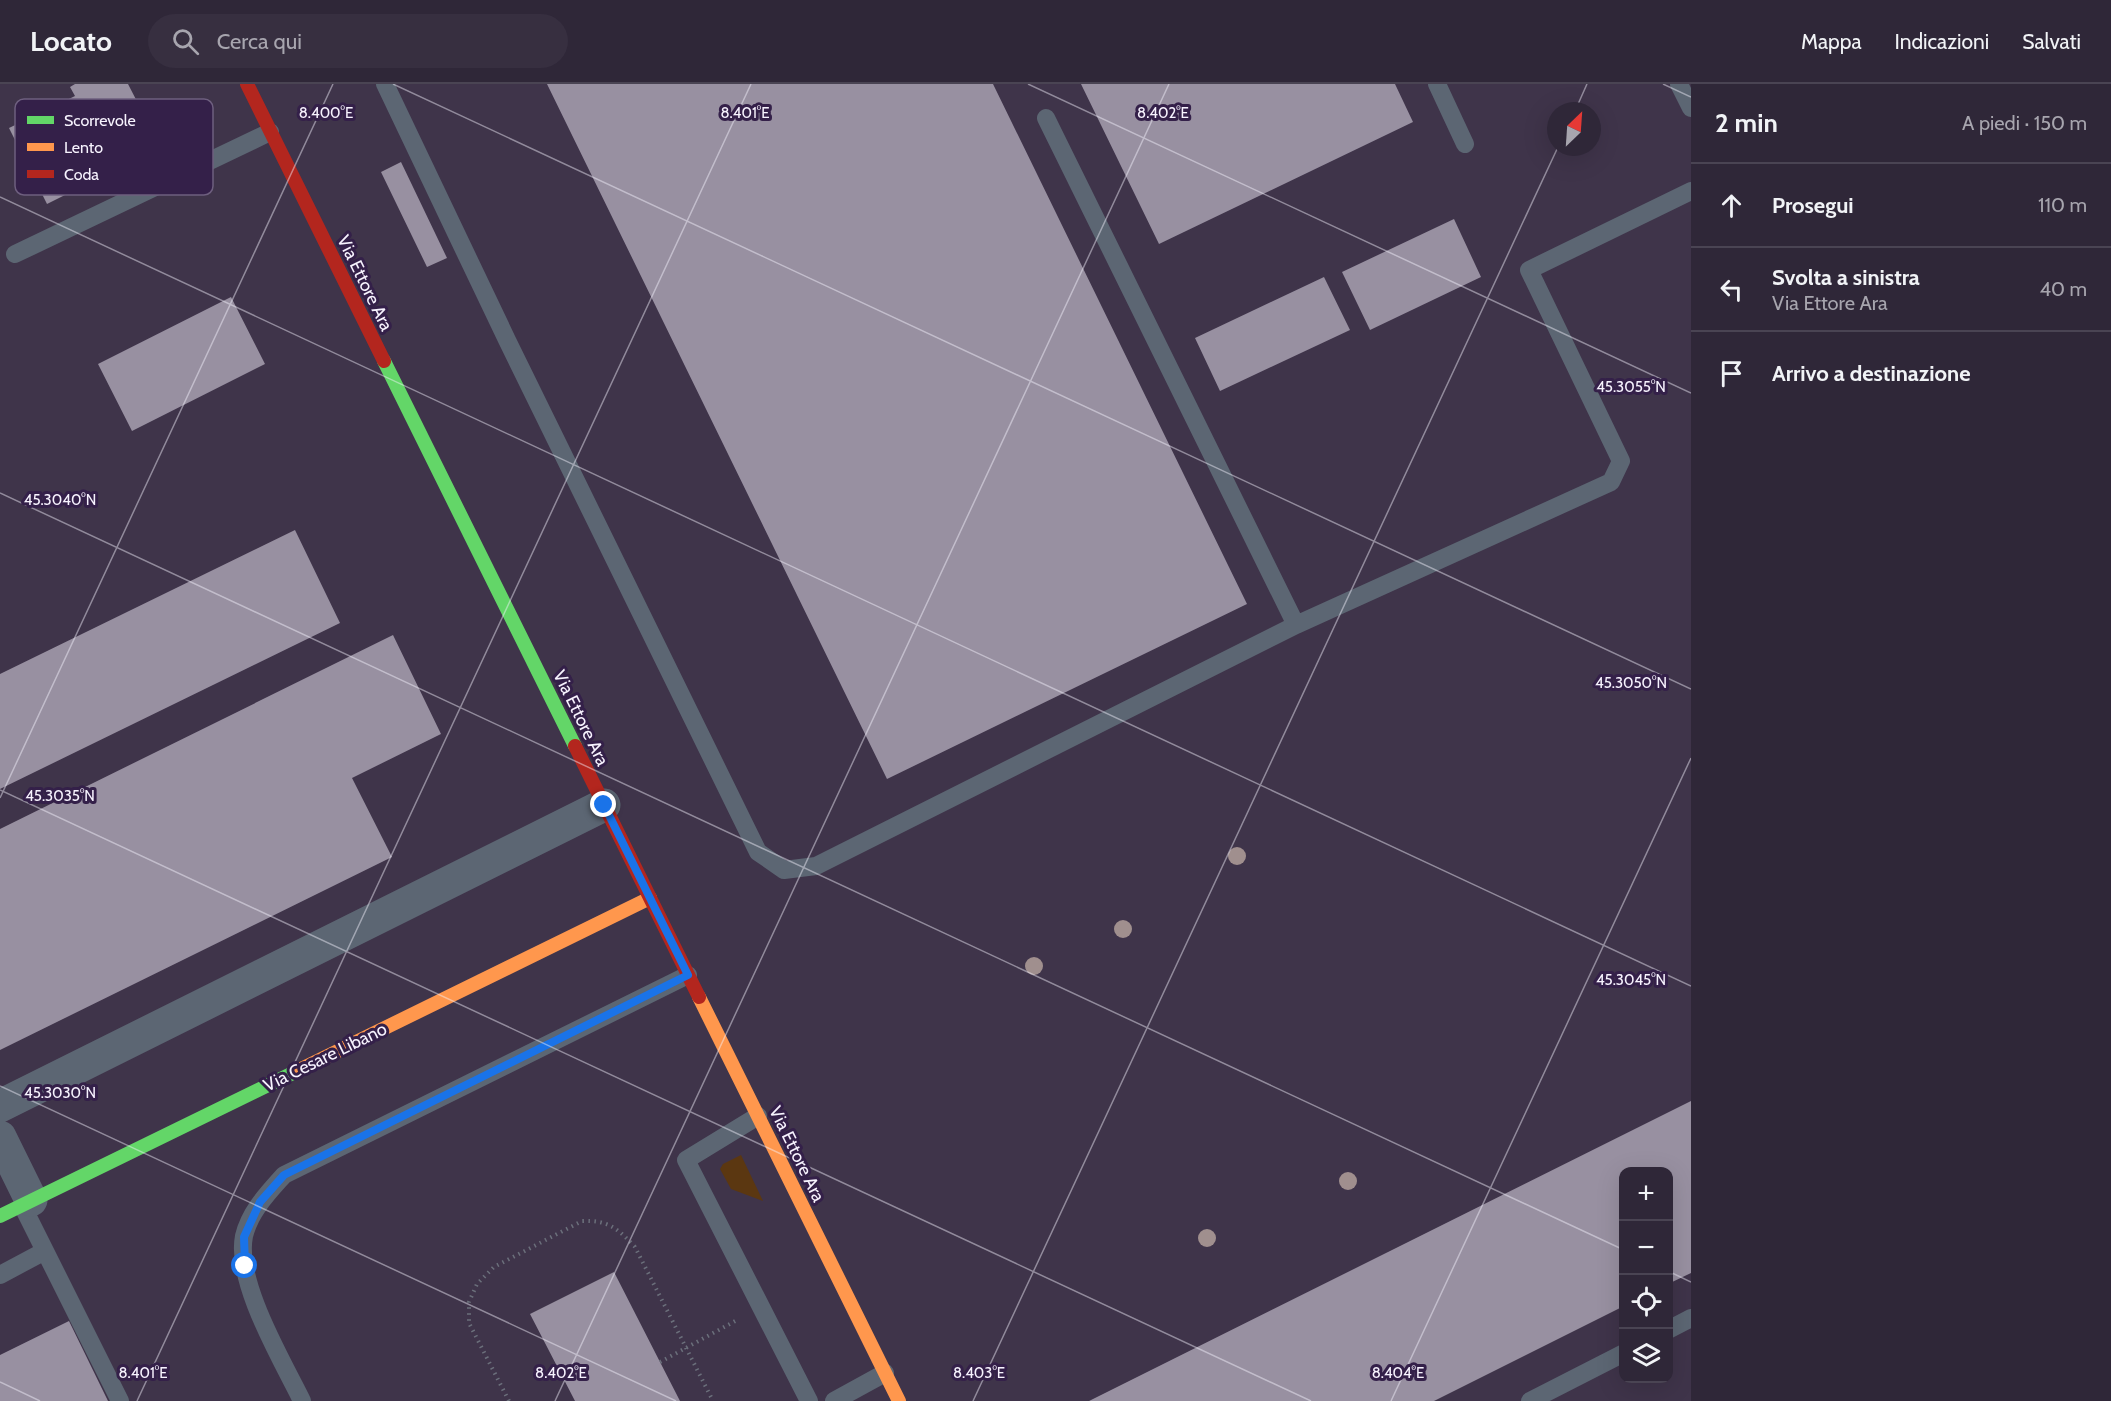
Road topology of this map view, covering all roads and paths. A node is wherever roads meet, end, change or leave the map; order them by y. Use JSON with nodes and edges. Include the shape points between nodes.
{"nodes":[{"id":1,"x":247,"y":84,"type":"edge"},
{"id":2,"x":385,"y":84,"type":"edge"},
{"id":3,"x":1437,"y":84,"type":"edge"},
{"id":4,"x":1679,"y":84,"type":"edge"},
{"id":5,"x":1691,"y":108,"type":"edge"},
{"id":6,"x":1046,"y":118,"type":"dead end"},
{"id":7,"x":270,"y":132,"type":"junction"},
{"id":8,"x":1465,"y":144,"type":"dead end"},
{"id":9,"x":213,"y":159,"type":"edge"},
{"id":10,"x":1691,"y":191,"type":"edge"},
{"id":11,"x":138,"y":195,"type":"edge"},
{"id":12,"x":15,"y":254,"type":"dead end"},
{"id":13,"x":1296,"y":625,"type":"junction"},
{"id":14,"x":604,"y":805,"type":"junction"},
{"id":15,"x":650,"y":898,"type":"junction"},
{"id":16,"x":688,"y":975,"type":"junction"},
{"id":17,"x":0,"y":1106,"type":"edge"},
{"id":18,"x":758,"y":1116,"type":"junction"},
{"id":19,"x":0,"y":1137,"type":"edge"},
{"id":20,"x":27,"y":1202,"type":"junction"},
{"id":21,"x":0,"y":1216,"type":"edge"},
{"id":22,"x":45,"y":1251,"type":"junction"},
{"id":23,"x":0,"y":1275,"type":"edge"},
{"id":24,"x":761,"y":1308,"type":"junction"},
{"id":25,"x":1691,"y":1318,"type":"edge"},
{"id":26,"x":1670,"y":1329,"type":"edge"},
{"id":27,"x":686,"y":1348,"type":"junction"},
{"id":28,"x":1619,"y":1355,"type":"edge"},
{"id":29,"x":660,"y":1362,"type":"dead end"},
{"id":30,"x":885,"y":1373,"type":"junction"},
{"id":31,"x":120,"y":1401,"type":"edge"},
{"id":32,"x":302,"y":1401,"type":"edge"},
{"id":33,"x":509,"y":1401,"type":"edge"},
{"id":34,"x":713,"y":1401,"type":"edge"},
{"id":35,"x":809,"y":1401,"type":"edge"},
{"id":36,"x":834,"y":1401,"type":"edge"},
{"id":37,"x":899,"y":1401,"type":"edge"},
{"id":38,"x":1530,"y":1401,"type":"edge"}],
"edges":[{"from":1,"to":7,"type":"street","name":"Via Ettore Ara"},
{"from":2,"to":13,"type":"lane","via":[[758,852],[784,870],[816,866]]},
{"from":3,"to":8,"type":"lane"},
{"from":4,"to":5,"type":"lane"},
{"from":6,"to":13,"type":"lane"},
{"from":7,"to":9,"type":"lane"},
{"from":7,"to":14,"type":"street","name":"Via Ettore Ara"},
{"from":10,"to":13,"type":"lane","via":[[1529,270],[1621,461],[1611,482]]},
{"from":11,"to":12,"type":"lane"},
{"from":14,"to":15,"type":"street","name":"Via Ettore Ara"},
{"from":14,"to":17,"type":"street"},
{"from":15,"to":16,"type":"street","name":"Via Ettore Ara"},
{"from":15,"to":20,"type":"street","name":"Via Cesare Libano"},
{"from":16,"to":18,"type":"street","name":"Via Ettore Ara"},
{"from":16,"to":32,"type":"lane","via":[[284,1175],[260,1202],[244,1237],[245,1266],[256,1309]]},
{"from":18,"to":24,"type":"lane","via":[[686,1160]]},
{"from":18,"to":30,"type":"street","name":"Via Ettore Ara"},
{"from":19,"to":20,"type":"street"},
{"from":20,"to":21,"type":"street","name":"Via Cesare Libano"},
{"from":20,"to":22,"type":"lane"},
{"from":22,"to":23,"type":"lane"},
{"from":22,"to":31,"type":"lane"},
{"from":24,"to":27,"type":"path"},
{"from":24,"to":35,"type":"lane"},
{"from":25,"to":26,"type":"lane"},
{"from":27,"to":29,"type":"path"},
{"from":27,"to":33,"type":"path","via":[[635,1247],[619,1230],[598,1221],[582,1221],[494,1266],[477,1284],[469,1302],[469,1323]]},
{"from":27,"to":34,"type":"path"},
{"from":28,"to":38,"type":"lane"},
{"from":30,"to":36,"type":"lane"},
{"from":30,"to":37,"type":"street","name":"Via Ettore Ara"}]}
